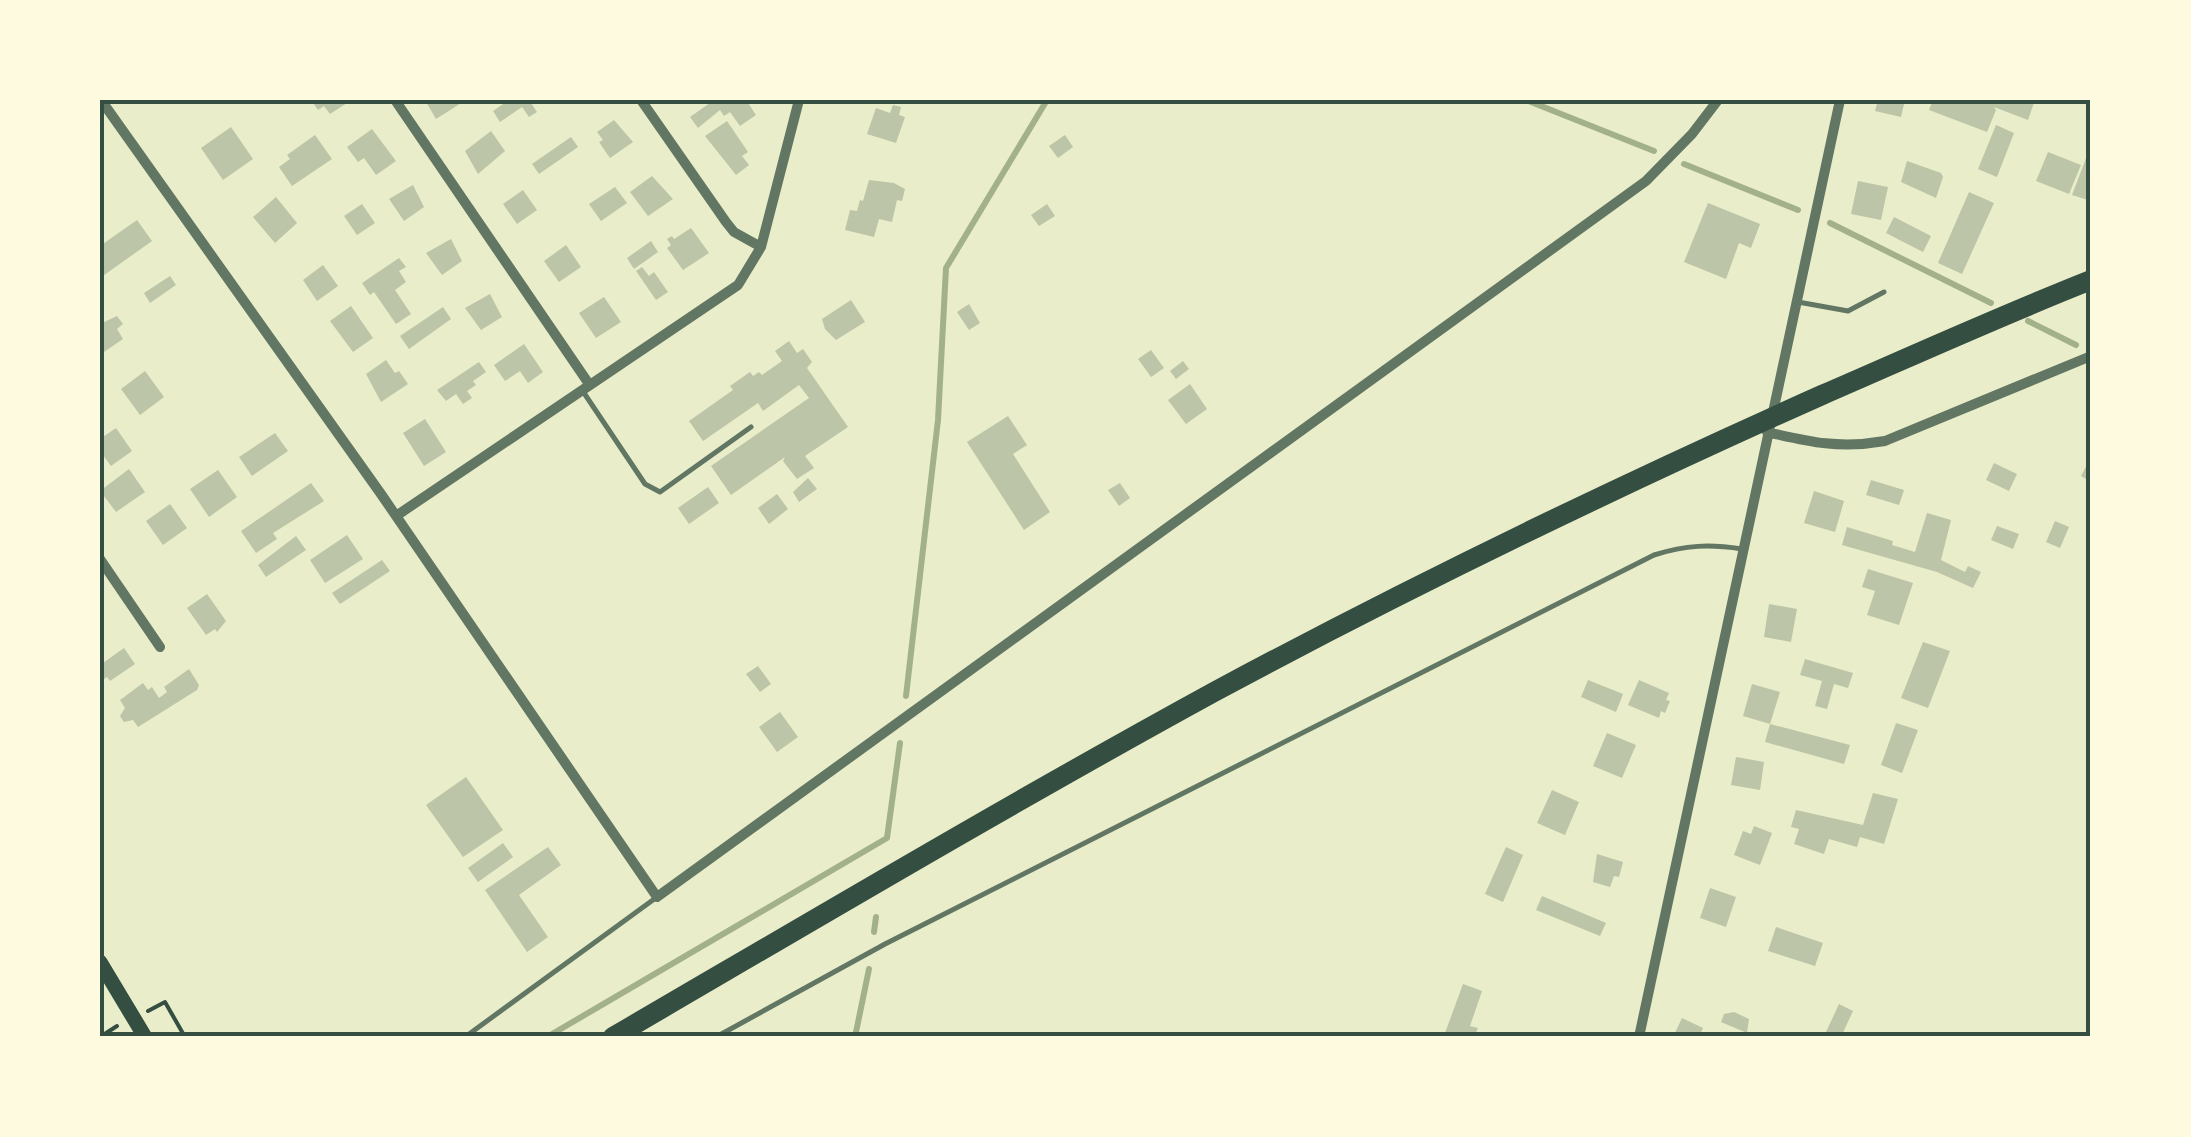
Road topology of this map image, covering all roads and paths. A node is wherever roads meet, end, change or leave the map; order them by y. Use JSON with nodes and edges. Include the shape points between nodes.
{"nodes":[{"id":1,"x":100,"y":100,"type":"edge"},
{"id":2,"x":395,"y":100,"type":"edge"},
{"id":3,"x":641,"y":100,"type":"edge"},
{"id":4,"x":799,"y":100,"type":"edge"},
{"id":5,"x":1718,"y":100,"type":"edge"},
{"id":6,"x":1840,"y":100,"type":"edge"},
{"id":7,"x":762,"y":246,"type":"junction"},
{"id":8,"x":2091,"y":280,"type":"edge"},
{"id":9,"x":1884,"y":292,"type":"dead end"},
{"id":10,"x":1796,"y":302,"type":"junction"},
{"id":11,"x":2091,"y":356,"type":"edge"},
{"id":12,"x":585,"y":386,"type":"junction"},
{"id":13,"x":751,"y":427,"type":"dead end"},
{"id":14,"x":1767,"y":432,"type":"junction"},
{"id":15,"x":396,"y":516,"type":"junction"},
{"id":16,"x":1742,"y":549,"type":"junction"},
{"id":17,"x":100,"y":559,"type":"edge"},
{"id":18,"x":160,"y":647,"type":"dead end"},
{"id":19,"x":657,"y":897,"type":"junction"},
{"id":20,"x":100,"y":962,"type":"edge"},
{"id":21,"x":165,"y":1002,"type":"dead end"},
{"id":22,"x":144,"y":1037,"type":"edge"},
{"id":23,"x":185,"y":1037,"type":"edge"},
{"id":24,"x":465,"y":1037,"type":"edge"},
{"id":25,"x":612,"y":1037,"type":"edge"},
{"id":26,"x":716,"y":1037,"type":"edge"},
{"id":27,"x":1639,"y":1037,"type":"edge"}],
"edges":[{"from":1,"to":15,"type":"street"},
{"from":2,"to":12,"type":"street"},
{"from":3,"to":7,"type":"street","via":[[734,232]]},
{"from":4,"to":7,"type":"street"},
{"from":5,"to":19,"type":"street","via":[[1646,181]]},
{"from":6,"to":10,"type":"street"},
{"from":7,"to":12,"type":"street","via":[[738,285]]},
{"from":8,"to":25,"type":"highway","via":[[1722,440],[1443,574],[937,847]]},
{"from":9,"to":10,"type":"lane","via":[[1848,311]]},
{"from":10,"to":14,"type":"street"},
{"from":11,"to":14,"type":"street","via":[[1884,440],[1821,445]]},
{"from":12,"to":13,"type":"lane","via":[[645,484],[660,492]]},
{"from":12,"to":15,"type":"street"},
{"from":14,"to":16,"type":"street"},
{"from":15,"to":19,"type":"street"},
{"from":16,"to":26,"type":"lane","via":[[1710,544],[1654,555],[885,944]]},
{"from":16,"to":27,"type":"street"},
{"from":17,"to":18,"type":"street"},
{"from":19,"to":24,"type":"lane"},
{"from":20,"to":22,"type":"main road"},
{"from":21,"to":23,"type":"path"}]}
